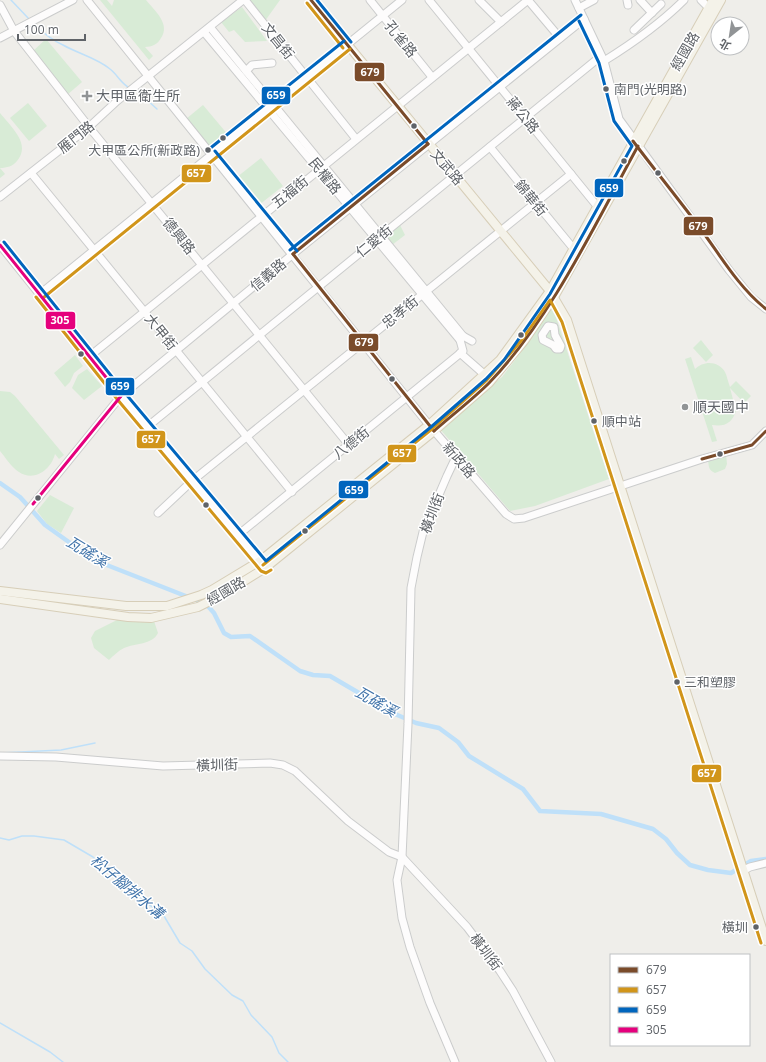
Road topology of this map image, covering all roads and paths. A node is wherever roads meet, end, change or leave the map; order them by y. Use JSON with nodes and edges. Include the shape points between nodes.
{"nodes":[{"id":1,"x":73,"y":0,"type":"edge"},
{"id":2,"x":87,"y":0,"type":"edge"},
{"id":3,"x":244,"y":0,"type":"edge"},
{"id":4,"x":311,"y":0,"type":"edge"},
{"id":5,"x":370,"y":0,"type":"edge"},
{"id":6,"x":402,"y":0,"type":"edge"},
{"id":7,"x":429,"y":0,"type":"edge"},
{"id":8,"x":479,"y":0,"type":"edge"},
{"id":9,"x":528,"y":0,"type":"edge"},
{"id":10,"x":575,"y":0,"type":"edge"},
{"id":11,"x":594,"y":0,"type":"edge"},
{"id":12,"x":640,"y":0,"type":"edge"},
{"id":13,"x":684,"y":0,"type":"edge"},
{"id":14,"x":702,"y":0,"type":"edge"},
{"id":15,"x":721,"y":0,"type":"edge"},
{"id":16,"x":661,"y":4,"type":"dead end"},
{"id":17,"x":711,"y":4,"type":"edge"},
{"id":18,"x":0,"y":5,"type":"edge"},
{"id":19,"x":579,"y":8,"type":"junction"},
{"id":20,"x":652,"y":13,"type":"junction"},
{"id":21,"x":382,"y":16,"type":"junction"},
{"id":22,"x":584,"y":18,"type":"junction"},
{"id":23,"x":501,"y":22,"type":"junction"},
{"id":24,"x":207,"y":30,"type":"junction"},
{"id":25,"x":634,"y":30,"type":"dead end"},
{"id":26,"x":14,"y":31,"type":"junction"},
{"id":27,"x":0,"y":38,"type":"edge"},
{"id":28,"x":560,"y":38,"type":"junction"},
{"id":29,"x":347,"y":45,"type":"junction"},
{"id":30,"x":468,"y":48,"type":"junction"},
{"id":31,"x":603,"y":59,"type":"junction"},
{"id":32,"x":272,"y":63,"type":"dead end"},
{"id":33,"x":241,"y":69,"type":"junction"},
{"id":34,"x":148,"y":76,"type":"junction"},
{"id":35,"x":306,"y":77,"type":"junction"},
{"id":36,"x":432,"y":77,"type":"junction"},
{"id":37,"x":500,"y":87,"type":"junction"},
{"id":38,"x":397,"y":105,"type":"junction"},
{"id":39,"x":271,"y":106,"type":"junction"},
{"id":40,"x":525,"y":118,"type":"junction"},
{"id":41,"x":89,"y":127,"type":"junction"},
{"id":42,"x":356,"y":139,"type":"junction"},
{"id":43,"x":428,"y":144,"type":"junction"},
{"id":44,"x":636,"y":144,"type":"junction"},
{"id":45,"x":490,"y":147,"type":"junction"},
{"id":46,"x":211,"y":154,"type":"junction"},
{"id":47,"x":321,"y":167,"type":"junction"},
{"id":48,"x":31,"y":173,"type":"junction"},
{"id":49,"x":571,"y":174,"type":"junction"},
{"id":50,"x":454,"y":176,"type":"junction"},
{"id":51,"x":0,"y":197,"type":"edge"},
{"id":52,"x":151,"y":203,"type":"junction"},
{"id":53,"x":535,"y":203,"type":"junction"},
{"id":54,"x":353,"y":205,"type":"junction"},
{"id":55,"x":600,"y":208,"type":"junction"},
{"id":56,"x":262,"y":215,"type":"junction"},
{"id":57,"x":501,"y":231,"type":"junction"},
{"id":58,"x":379,"y":238,"type":"junction"},
{"id":59,"x":0,"y":245,"type":"edge"},
{"id":60,"x":573,"y":248,"type":"junction"},
{"id":61,"x":94,"y":250,"type":"junction"},
{"id":62,"x":293,"y":254,"type":"junction"},
{"id":63,"x":202,"y":264,"type":"junction"},
{"id":64,"x":319,"y":287,"type":"junction"},
{"id":65,"x":424,"y":293,"type":"junction"},
{"id":66,"x":40,"y":294,"type":"junction"},
{"id":67,"x":552,"y":294,"type":"junction"},
{"id":68,"x":234,"y":303,"type":"junction"},
{"id":69,"x":766,"y":309,"type":"edge"},
{"id":70,"x":144,"y":311,"type":"junction"},
{"id":71,"x":260,"y":335,"type":"junction"},
{"id":72,"x":461,"y":338,"type":"junction"},
{"id":73,"x":472,"y":341,"type":"dead end"},
{"id":74,"x":363,"y":343,"type":"junction"},
{"id":75,"x":574,"y":343,"type":"junction"},
{"id":76,"x":558,"y":346,"type":"dead end"},
{"id":77,"x":176,"y":351,"type":"junction"},
{"id":78,"x":462,"y":352,"type":"junction"},
{"id":79,"x":90,"y":356,"type":"junction"},
{"id":80,"x":480,"y":367,"type":"dead end"},
{"id":81,"x":485,"y":375,"type":"junction"},
{"id":82,"x":202,"y":382,"type":"junction"},
{"id":83,"x":304,"y":390,"type":"junction"},
{"id":84,"x":122,"y":396,"type":"junction"},
{"id":85,"x":408,"y":396,"type":"junction"},
{"id":86,"x":147,"y":427,"type":"junction"},
{"id":87,"x":432,"y":428,"type":"junction"},
{"id":88,"x":766,"y":430,"type":"edge"},
{"id":89,"x":247,"y":437,"type":"junction"},
{"id":90,"x":349,"y":445,"type":"junction"},
{"id":91,"x":456,"y":457,"type":"junction"},
{"id":92,"x":192,"y":481,"type":"junction"},
{"id":93,"x":619,"y":487,"type":"junction"},
{"id":94,"x":292,"y":492,"type":"junction"},
{"id":95,"x":158,"y":513,"type":"dead end"},
{"id":96,"x":238,"y":535,"type":"junction"},
{"id":97,"x":0,"y":544,"type":"edge"},
{"id":98,"x":263,"y":565,"type":"junction"},
{"id":99,"x":0,"y":591,"type":"edge"},
{"id":100,"x":0,"y":600,"type":"edge"},
{"id":101,"x":0,"y":756,"type":"edge"},
{"id":102,"x":402,"y":857,"type":"junction"},
{"id":103,"x":766,"y":863,"type":"edge"},
{"id":104,"x":743,"y":867,"type":"junction"},
{"id":105,"x":766,"y":941,"type":"edge"},
{"id":106,"x":455,"y":1062,"type":"edge"},
{"id":107,"x":551,"y":1062,"type":"edge"}],
"edges":[{"from":1,"to":26,"type":"street"},
{"from":2,"to":34,"type":"street","name":"新政路"},
{"from":3,"to":24,"type":"street","name":"雁門路"},
{"from":3,"to":35,"type":"street","name":"文昌街"},
{"from":4,"to":29,"type":"main road","name":"文武路"},
{"from":5,"to":21,"type":"street","name":"孔雀路"},
{"from":6,"to":21,"type":"street"},
{"from":7,"to":30,"type":"street","name":"蔣公路"},
{"from":8,"to":23,"type":"street"},
{"from":9,"to":23,"type":"street","name":"五福街"},
{"from":9,"to":28,"type":"street"},
{"from":10,"to":19,"type":"street"},
{"from":11,"to":19,"type":"street"},
{"from":12,"to":20,"type":"street"},
{"from":13,"to":31,"type":"street","name":"仁愛街","via":[[637,41]]},
{"from":14,"to":17,"type":"street"},
{"from":15,"to":44,"type":"main road","name":"經國路"},
{"from":16,"to":20,"type":"street"},
{"from":17,"to":44,"type":"main road","name":"經國路"},
{"from":18,"to":26,"type":"street","name":"德興路"},
{"from":19,"to":22,"type":"street"},
{"from":20,"to":25,"type":"street"},
{"from":21,"to":29,"type":"street"},
{"from":21,"to":36,"type":"street","name":"孔雀路"},
{"from":22,"to":28,"type":"street","name":"信義路"},
{"from":22,"to":31,"type":"street"},
{"from":23,"to":30,"type":"street","name":"五福街"},
{"from":24,"to":33,"type":"street","name":"民權路"},
{"from":24,"to":34,"type":"street","name":"雁門路"},
{"from":26,"to":27,"type":"street"},
{"from":26,"to":41,"type":"street","name":"德興路"},
{"from":28,"to":37,"type":"street","name":"信義路"},
{"from":29,"to":35,"type":"street"},
{"from":29,"to":38,"type":"main road","name":"文武路"},
{"from":30,"to":36,"type":"street","name":"五福街"},
{"from":30,"to":37,"type":"street","name":"蔣公路"},
{"from":31,"to":40,"type":"street","name":"仁愛街"},
{"from":31,"to":44,"type":"street","via":[[619,119]]},
{"from":32,"to":33,"type":"street"},
{"from":33,"to":39,"type":"street","name":"民權路"},
{"from":34,"to":41,"type":"street","name":"雁門路"},
{"from":34,"to":46,"type":"street","name":"新政路"},
{"from":35,"to":39,"type":"street"},
{"from":35,"to":42,"type":"street","name":"文昌街"},
{"from":36,"to":38,"type":"street","name":"五福街"},
{"from":37,"to":40,"type":"street","name":"蔣公路"},
{"from":37,"to":43,"type":"street","name":"信義路"},
{"from":38,"to":42,"type":"street","name":"五福街"},
{"from":38,"to":43,"type":"main road","name":"文武路"},
{"from":39,"to":46,"type":"street"},
{"from":39,"to":47,"type":"street","name":"民權路"},
{"from":40,"to":45,"type":"street","name":"仁愛街"},
{"from":40,"to":49,"type":"street","name":"蔣公路"},
{"from":41,"to":48,"type":"street","name":"雁門路"},
{"from":41,"to":52,"type":"street","name":"德興路"},
{"from":42,"to":47,"type":"street","name":"五福街"},
{"from":43,"to":50,"type":"main road","name":"文武路"},
{"from":43,"to":54,"type":"street","name":"信義路"},
{"from":44,"to":55,"type":"main road","name":"經國路"},
{"from":44,"to":69,"type":"street","via":[[750,297]]},
{"from":45,"to":50,"type":"street","name":"仁愛街"},
{"from":45,"to":53,"type":"street","name":"錦華街"},
{"from":46,"to":52,"type":"street"},
{"from":46,"to":56,"type":"street","name":"新政路"},
{"from":47,"to":54,"type":"street","name":"民權路"},
{"from":47,"to":56,"type":"street","name":"五福街"},
{"from":48,"to":51,"type":"street","name":"雁門路"},
{"from":48,"to":61,"type":"street","name":"大甲街"},
{"from":49,"to":53,"type":"street","name":"忠孝街"},
{"from":49,"to":55,"type":"street","name":"蔣公路"},
{"from":50,"to":57,"type":"main road","name":"文武路"},
{"from":50,"to":58,"type":"street","name":"仁愛街"},
{"from":52,"to":61,"type":"street"},
{"from":52,"to":63,"type":"street","name":"德興路"},
{"from":53,"to":57,"type":"street","name":"忠孝街"},
{"from":53,"to":60,"type":"street","name":"錦華街"},
{"from":54,"to":58,"type":"street","name":"民權路"},
{"from":54,"to":62,"type":"street","name":"信義路"},
{"from":55,"to":60,"type":"main road","name":"經國路"},
{"from":55,"to":67,"type":"main road","name":"經國路"},
{"from":56,"to":62,"type":"street","name":"新政路"},
{"from":56,"to":63,"type":"street","name":"五福街"},
{"from":57,"to":65,"type":"street","name":"忠孝街"},
{"from":57,"to":67,"type":"main road","name":"文武路"},
{"from":58,"to":64,"type":"street","name":"仁愛街"},
{"from":58,"to":65,"type":"street","name":"民權路"},
{"from":59,"to":66,"type":"street"},
{"from":60,"to":67,"type":"main road","name":"經國路"},
{"from":61,"to":66,"type":"street"},
{"from":61,"to":70,"type":"street","name":"大甲街"},
{"from":62,"to":64,"type":"street","name":"新政路"},
{"from":62,"to":68,"type":"street","name":"信義路"},
{"from":63,"to":68,"type":"street","name":"德興路"},
{"from":63,"to":70,"type":"street","name":"五福街"},
{"from":64,"to":71,"type":"street","name":"仁愛街"},
{"from":64,"to":74,"type":"street","name":"新政路"},
{"from":65,"to":72,"type":"street","name":"民權路"},
{"from":65,"to":74,"type":"street","name":"忠孝街"},
{"from":66,"to":79,"type":"street"},
{"from":67,"to":75,"type":"main road","name":"文武路","via":[[567,320]]},
{"from":67,"to":81,"type":"main road","name":"經國路"},
{"from":67,"to":87,"type":"main road","name":"經國路","via":[[508,363],[489,383]]},
{"from":68,"to":71,"type":"street","name":"德興路"},
{"from":68,"to":77,"type":"street","name":"信義路"},
{"from":70,"to":77,"type":"street","name":"大甲街"},
{"from":70,"to":79,"type":"street","name":"五福街"},
{"from":71,"to":82,"type":"street","name":"仁愛街"},
{"from":71,"to":83,"type":"street","name":"德興路"},
{"from":72,"to":73,"type":"street"},
{"from":72,"to":78,"type":"street"},
{"from":74,"to":83,"type":"street","name":"忠孝街"},
{"from":74,"to":85,"type":"street","name":"新政路"},
{"from":75,"to":76,"type":"street"},
{"from":75,"to":93,"type":"main road","name":"文武路"},
{"from":77,"to":82,"type":"street","name":"大甲街"},
{"from":77,"to":84,"type":"street","name":"信義路"},
{"from":78,"to":80,"type":"street"},
{"from":78,"to":81,"type":"street"},
{"from":78,"to":85,"type":"street","name":"八德街"},
{"from":79,"to":84,"type":"street"},
{"from":81,"to":87,"type":"main road","name":"經國路"},
{"from":82,"to":86,"type":"street","name":"仁愛街"},
{"from":82,"to":89,"type":"street","name":"大甲街"},
{"from":83,"to":89,"type":"street","name":"忠孝街"},
{"from":83,"to":90,"type":"street","name":"德興路"},
{"from":84,"to":86,"type":"street"},
{"from":84,"to":97,"type":"street","name":"信義路"},
{"from":85,"to":87,"type":"street","name":"新政路"},
{"from":85,"to":90,"type":"street","name":"八德街"},
{"from":86,"to":92,"type":"street"},
{"from":87,"to":91,"type":"street","name":"新政路"},
{"from":87,"to":98,"type":"main road","name":"經國路"},
{"from":88,"to":93,"type":"street","name":"新政路","via":[[752,445]]},
{"from":89,"to":92,"type":"street","name":"忠孝街"},
{"from":89,"to":94,"type":"street","name":"大甲街"},
{"from":90,"to":94,"type":"street","name":"八德街"},
{"from":91,"to":93,"type":"street","name":"新政路","via":[[506,514],[514,519]]},
{"from":91,"to":102,"type":"street","name":"橫圳街","via":[[424,532],[416,557],[411,588]]},
{"from":92,"to":95,"type":"street","name":"忠孝街"},
{"from":92,"to":96,"type":"street"},
{"from":93,"to":104,"type":"main road","name":"文武路"},
{"from":94,"to":96,"type":"street","name":"八德街"},
{"from":96,"to":98,"type":"street"},
{"from":98,"to":99,"type":"main road","name":"經國路","via":[[212,590],[167,606],[126,606]]},
{"from":98,"to":100,"type":"main road","name":"經國路","via":[[209,602],[151,618]]},
{"from":101,"to":102,"type":"street","name":"橫圳街","via":[[56,757],[163,766],[270,763],[283,765],[295,771],[348,821],[389,852]]},
{"from":102,"to":106,"type":"street","via":[[397,880],[402,918],[430,1004]]},
{"from":102,"to":107,"type":"street","name":"橫圳街","via":[[467,927],[500,971],[514,991]]},
{"from":103,"to":104,"type":"street"},
{"from":104,"to":105,"type":"main road","name":"文武路"}]}
